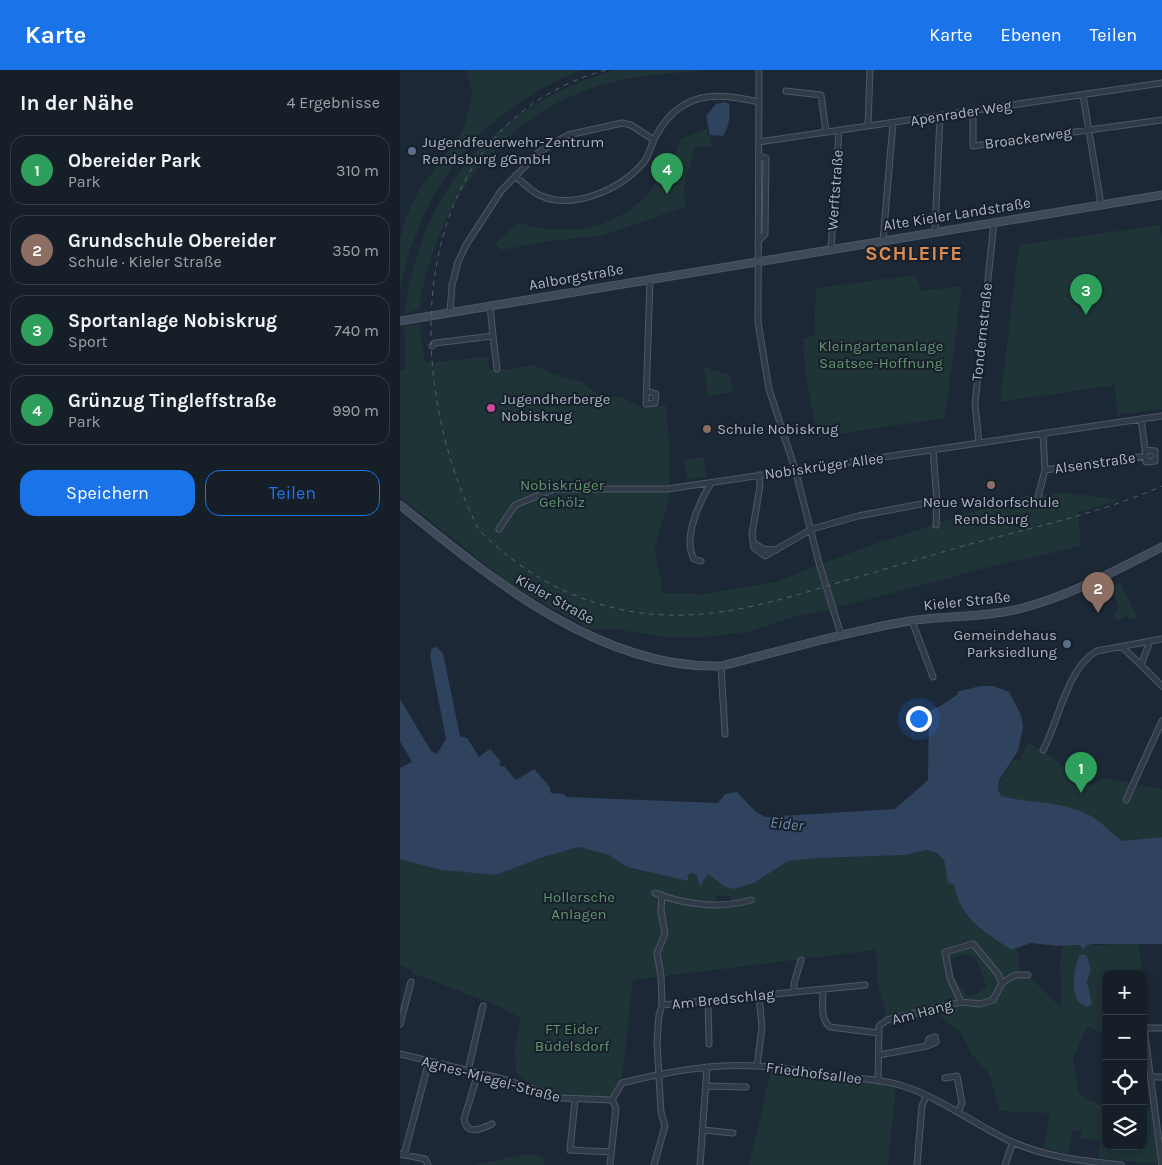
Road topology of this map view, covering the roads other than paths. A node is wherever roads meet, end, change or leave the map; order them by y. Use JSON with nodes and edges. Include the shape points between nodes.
{"nodes":[{"id":1,"x":759,"y":70,"type":"edge"},
{"id":2,"x":870,"y":70,"type":"edge"},
{"id":3,"x":1162,"y":83,"type":"edge"},
{"id":4,"x":786,"y":91,"type":"dead end"},
{"id":5,"x":1083,"y":95,"type":"junction"},
{"id":6,"x":759,"y":102,"type":"junction"},
{"id":7,"x":973,"y":111,"type":"junction"},
{"id":8,"x":940,"y":116,"type":"junction"},
{"id":9,"x":1162,"y":120,"type":"edge"},
{"id":10,"x":893,"y":123,"type":"junction"},
{"id":11,"x":868,"y":126,"type":"junction"},
{"id":12,"x":839,"y":130,"type":"junction"},
{"id":13,"x":1089,"y":130,"type":"junction"},
{"id":14,"x":826,"y":132,"type":"junction"},
{"id":15,"x":654,"y":140,"type":"junction"},
{"id":16,"x":759,"y":142,"type":"junction"},
{"id":17,"x":515,"y":176,"type":"junction"},
{"id":18,"x":1162,"y":194,"type":"edge"},
{"id":19,"x":1101,"y":204,"type":"junction"},
{"id":20,"x":994,"y":222,"type":"junction"},
{"id":21,"x":935,"y":231,"type":"junction"},
{"id":22,"x":883,"y":240,"type":"junction"},
{"id":23,"x":831,"y":249,"type":"junction"},
{"id":24,"x":757,"y":261,"type":"junction"},
{"id":25,"x":650,"y":279,"type":"junction"},
{"id":26,"x":490,"y":305,"type":"junction"},
{"id":27,"x":450,"y":312,"type":"junction"},
{"id":28,"x":400,"y":320,"type":"edge"},
{"id":29,"x":493,"y":336,"type":"junction"},
{"id":30,"x":432,"y":346,"type":"dead end"},
{"id":31,"x":496,"y":369,"type":"dead end"},
{"id":32,"x":647,"y":391,"type":"dead end"},
{"id":33,"x":1162,"y":416,"type":"edge"},
{"id":34,"x":1141,"y":419,"type":"junction"},
{"id":35,"x":1042,"y":434,"type":"junction"},
{"id":36,"x":979,"y":443,"type":"junction"},
{"id":37,"x":933,"y":450,"type":"junction"},
{"id":38,"x":795,"y":469,"type":"junction"},
{"id":39,"x":1045,"y":470,"type":"junction"},
{"id":40,"x":759,"y":475,"type":"junction"},
{"id":41,"x":711,"y":483,"type":"junction"},
{"id":42,"x":1038,"y":497,"type":"dead end"},
{"id":43,"x":937,"y":501,"type":"junction"},
{"id":44,"x":400,"y":505,"type":"edge"},
{"id":45,"x":936,"y":525,"type":"dead end"},
{"id":46,"x":499,"y":529,"type":"dead end"},
{"id":47,"x":812,"y":529,"type":"junction"},
{"id":48,"x":1162,"y":548,"type":"edge"},
{"id":49,"x":702,"y":561,"type":"dead end"},
{"id":50,"x":912,"y":621,"type":"junction"},
{"id":51,"x":841,"y":635,"type":"junction"},
{"id":52,"x":1162,"y":639,"type":"edge"},
{"id":53,"x":1150,"y":642,"type":"junction"},
{"id":54,"x":1122,"y":647,"type":"junction"},
{"id":55,"x":1142,"y":665,"type":"junction"},
{"id":56,"x":721,"y":666,"type":"junction"},
{"id":57,"x":933,"y":677,"type":"dead end"},
{"id":58,"x":1162,"y":686,"type":"edge"},
{"id":59,"x":1162,"y":721,"type":"edge"},
{"id":60,"x":725,"y":734,"type":"dead end"},
{"id":61,"x":1043,"y":750,"type":"dead end"},
{"id":62,"x":1126,"y":800,"type":"dead end"},
{"id":63,"x":655,"y":893,"type":"dead end"},
{"id":64,"x":662,"y":895,"type":"junction"},
{"id":65,"x":751,"y":900,"type":"dead end"},
{"id":66,"x":802,"y":960,"type":"dead end"},
{"id":67,"x":1028,"y":974,"type":"dead end"},
{"id":68,"x":411,"y":982,"type":"dead end"},
{"id":69,"x":1002,"y":983,"type":"junction"},
{"id":70,"x":865,"y":985,"type":"dead end"},
{"id":71,"x":823,"y":990,"type":"junction"},
{"id":72,"x":794,"y":992,"type":"junction"},
{"id":73,"x":759,"y":996,"type":"junction"},
{"id":74,"x":708,"y":1001,"type":"junction"},
{"id":75,"x":961,"y":1002,"type":"junction"},
{"id":76,"x":662,"y":1005,"type":"junction"},
{"id":77,"x":483,"y":1006,"type":"dead end"},
{"id":78,"x":400,"y":1024,"type":"edge"},
{"id":79,"x":1147,"y":1028,"type":"edge"},
{"id":80,"x":1162,"y":1028,"type":"edge"},
{"id":81,"x":879,"y":1033,"type":"junction"},
{"id":82,"x":709,"y":1044,"type":"dead end"},
{"id":83,"x":927,"y":1046,"type":"dead end"},
{"id":84,"x":1147,"y":1049,"type":"edge"},
{"id":85,"x":400,"y":1054,"type":"edge"},
{"id":86,"x":879,"y":1055,"type":"junction"},
{"id":87,"x":428,"y":1062,"type":"junction"},
{"id":88,"x":757,"y":1066,"type":"junction"},
{"id":89,"x":707,"y":1067,"type":"junction"},
{"id":90,"x":468,"y":1071,"type":"junction"},
{"id":91,"x":478,"y":1073,"type":"junction"},
{"id":92,"x":658,"y":1075,"type":"junction"},
{"id":93,"x":1151,"y":1077,"type":"junction"},
{"id":94,"x":1162,"y":1077,"type":"edge"},
{"id":95,"x":945,"y":1078,"type":"dead end"},
{"id":96,"x":878,"y":1081,"type":"junction"},
{"id":97,"x":706,"y":1086,"type":"junction"},
{"id":98,"x":746,"y":1087,"type":"dead end"},
{"id":99,"x":926,"y":1096,"type":"junction"},
{"id":100,"x":575,"y":1100,"type":"junction"},
{"id":101,"x":612,"y":1100,"type":"junction"},
{"id":102,"x":958,"y":1112,"type":"junction"},
{"id":103,"x":492,"y":1124,"type":"dead end"},
{"id":104,"x":703,"y":1130,"type":"junction"},
{"id":105,"x":1160,"y":1130,"type":"edge"},
{"id":106,"x":733,"y":1133,"type":"dead end"},
{"id":107,"x":1012,"y":1142,"type":"junction"},
{"id":108,"x":611,"y":1152,"type":"junction"},
{"id":109,"x":402,"y":1155,"type":"edge"},
{"id":110,"x":428,"y":1165,"type":"edge"},
{"id":111,"x":610,"y":1165,"type":"edge"},
{"id":112,"x":654,"y":1165,"type":"edge"},
{"id":113,"x":700,"y":1165,"type":"edge"},
{"id":114,"x":917,"y":1165,"type":"edge"},
{"id":115,"x":1005,"y":1165,"type":"edge"},
{"id":116,"x":1121,"y":1165,"type":"edge"},
{"id":117,"x":1162,"y":1165,"type":"edge"}],
"edges":[{"from":1,"to":6,"type":"street"},
{"from":2,"to":11,"type":"street"},
{"from":3,"to":5,"type":"street","name":"Apenrader Weg"},
{"from":4,"to":14,"type":"street","via":[[821,95]]},
{"from":5,"to":7,"type":"street","name":"Apenrader Weg"},
{"from":5,"to":13,"type":"street","name":"Broackerweg"},
{"from":6,"to":15,"type":"street","via":[[724,95],[701,98],[685,104],[670,116]]},
{"from":6,"to":16,"type":"street"},
{"from":7,"to":8,"type":"street","name":"Apenrader Weg"},
{"from":7,"to":13,"type":"street","name":"Broackerweg","via":[[973,146]]},
{"from":8,"to":10,"type":"street","name":"Apenrader Weg"},
{"from":8,"to":21,"type":"street"},
{"from":9,"to":13,"type":"street","name":"Broackerweg"},
{"from":10,"to":11,"type":"street","name":"Apenrader Weg"},
{"from":10,"to":22,"type":"street"},
{"from":11,"to":12,"type":"street","name":"Apenrader Weg"},
{"from":12,"to":14,"type":"street","name":"Apenrader Weg"},
{"from":12,"to":23,"type":"street","name":"Werftstraße"},
{"from":13,"to":19,"type":"street","name":"Broackerweg"},
{"from":14,"to":16,"type":"street","name":"Apenrader Weg"},
{"from":15,"to":17,"type":"street","via":[[632,125],[622,123],[568,135],[540,152]]},
{"from":15,"to":17,"type":"street","via":[[645,162],[621,182],[592,195],[563,200],[539,195]]},
{"from":16,"to":24,"type":"street"},
{"from":17,"to":27,"type":"street","via":[[502,191],[458,262]]},
{"from":18,"to":19,"type":"main road","name":"Alte Kieler Landstraße"},
{"from":19,"to":20,"type":"main road","name":"Alte Kieler Landstraße"},
{"from":20,"to":21,"type":"main road","name":"Alte Kieler Landstraße"},
{"from":20,"to":36,"type":"street","name":"Tondernstraße","via":[[975,404]]},
{"from":21,"to":22,"type":"main road","name":"Alte Kieler Landstraße"},
{"from":22,"to":23,"type":"main road","name":"Alte Kieler Landstraße"},
{"from":23,"to":24,"type":"main road","name":"Alte Kieler Landstraße"},
{"from":24,"to":25,"type":"main road","name":"Aalborgstraße"},
{"from":24,"to":38,"type":"street","via":[[758,314],[766,375]]},
{"from":25,"to":26,"type":"main road","name":"Aalborgstraße"},
{"from":25,"to":32,"type":"street"},
{"from":26,"to":27,"type":"main road","name":"Aalborgstraße"},
{"from":26,"to":29,"type":"street"},
{"from":27,"to":28,"type":"main road","name":"Aalborgstraße"},
{"from":29,"to":30,"type":"street","via":[[434,343]]},
{"from":29,"to":31,"type":"street"},
{"from":33,"to":34,"type":"street","name":"Nobiskrüger Allee"},
{"from":34,"to":35,"type":"street","name":"Nobiskrüger Allee"},
{"from":34,"to":39,"type":"street","name":"Alsenstraße","via":[[1145,453]]},
{"from":35,"to":36,"type":"street","name":"Nobiskrüger Allee"},
{"from":35,"to":39,"type":"street","name":"Alsenstraße"},
{"from":36,"to":37,"type":"street","name":"Nobiskrüger Allee"},
{"from":37,"to":38,"type":"street","name":"Nobiskrüger Allee"},
{"from":37,"to":43,"type":"street"},
{"from":38,"to":40,"type":"street","name":"Nobiskrüger Allee"},
{"from":38,"to":47,"type":"street"},
{"from":39,"to":42,"type":"street","name":"Alsenstraße"},
{"from":40,"to":41,"type":"street","name":"Nobiskrüger Allee"},
{"from":40,"to":47,"type":"street","via":[[752,534],[754,543],[763,550],[776,550]]},
{"from":41,"to":46,"type":"street","name":"Nobiskrüger Allee","via":[[667,489],[554,489],[515,504]]},
{"from":41,"to":49,"type":"street","via":[[693,527],[691,552],[694,559]]},
{"from":43,"to":45,"type":"street"},
{"from":43,"to":47,"type":"street","via":[[858,516]]},
{"from":44,"to":56,"type":"main road","name":"Kieler Straße","via":[[511,591],[595,637],[643,656],[698,667]]},
{"from":47,"to":51,"type":"street"},
{"from":48,"to":50,"type":"main road","name":"Kieler Straße","via":[[1087,584],[1026,607],[1001,613]]},
{"from":50,"to":51,"type":"main road","name":"Kieler Straße"},
{"from":50,"to":57,"type":"street","name":"Kieler Straße"},
{"from":51,"to":56,"type":"main road","name":"Kieler Straße"},
{"from":52,"to":53,"type":"street"},
{"from":53,"to":54,"type":"street"},
{"from":53,"to":55,"type":"street"},
{"from":54,"to":55,"type":"street"},
{"from":54,"to":61,"type":"street","via":[[1097,651],[1088,657],[1068,688]]},
{"from":55,"to":58,"type":"street"},
{"from":56,"to":60,"type":"street"},
{"from":59,"to":62,"type":"street"},
{"from":63,"to":64,"type":"street"},
{"from":64,"to":65,"type":"street","via":[[717,906]]},
{"from":64,"to":76,"type":"street","via":[[665,934],[657,953]]},
{"from":66,"to":72,"type":"street","name":"Am Bredschlag"},
{"from":67,"to":69,"type":"street","via":[[1015,975]]},
{"from":68,"to":78,"type":"street"},
{"from":69,"to":75,"type":"street","via":[[993,1000],[980,1004]]},
{"from":69,"to":75,"type":"street","via":[[974,944],[945,952],[950,978]]},
{"from":70,"to":71,"type":"street","name":"Am Bredschlag"},
{"from":71,"to":72,"type":"street","name":"Am Bredschlag"},
{"from":71,"to":81,"type":"street","via":[[823,1017],[830,1028]]},
{"from":72,"to":73,"type":"street","name":"Am Bredschlag"},
{"from":73,"to":74,"type":"street","name":"Am Bredschlag"},
{"from":73,"to":88,"type":"street","via":[[762,1027]]},
{"from":74,"to":76,"type":"street","name":"Am Bredschlag"},
{"from":74,"to":82,"type":"street"},
{"from":75,"to":81,"type":"street","name":"Am Hang","via":[[887,1020],[880,1026]]},
{"from":76,"to":92,"type":"street","name":"Am Bredschlag","via":[[657,1042]]},
{"from":77,"to":90,"type":"street"},
{"from":79,"to":80,"type":"street"},
{"from":81,"to":86,"type":"street","name":"Am Hang"},
{"from":83,"to":86,"type":"street"},
{"from":84,"to":93,"type":"street"},
{"from":85,"to":87,"type":"street","name":"Agnes-Miegel-Straße"},
{"from":86,"to":96,"type":"street","name":"Am Hang"},
{"from":87,"to":90,"type":"street","name":"Agnes-Miegel-Straße"},
{"from":87,"to":109,"type":"street"},
{"from":88,"to":89,"type":"street","name":"Friedhofsallee"},
{"from":88,"to":96,"type":"street","name":"Friedhofsallee"},
{"from":89,"to":92,"type":"street","name":"Friedhofsallee"},
{"from":89,"to":97,"type":"street"},
{"from":90,"to":91,"type":"street","name":"Agnes-Miegel-Straße"},
{"from":91,"to":100,"type":"street","name":"Agnes-Miegel-Straße"},
{"from":91,"to":103,"type":"street","via":[[465,1125],[477,1130]]},
{"from":92,"to":101,"type":"street","name":"Friedhofsallee","via":[[622,1083]]},
{"from":92,"to":112,"type":"street","name":"Am Bredschlag","via":[[665,1126]]},
{"from":93,"to":94,"type":"street"},
{"from":93,"to":105,"type":"street"},
{"from":95,"to":102,"type":"street","via":[[957,1076],[962,1104]]},
{"from":96,"to":99,"type":"street","name":"Friedhofsallee","via":[[902,1085]]},
{"from":97,"to":98,"type":"street"},
{"from":97,"to":104,"type":"street"},
{"from":99,"to":102,"type":"street","name":"Friedhofsallee"},
{"from":99,"to":114,"type":"street","via":[[922,1106]]},
{"from":100,"to":101,"type":"street","name":"Agnes-Miegel-Straße"},
{"from":100,"to":108,"type":"street","via":[[570,1150]]},
{"from":101,"to":108,"type":"street","via":[[616,1108]]},
{"from":102,"to":107,"type":"street","name":"Friedhofsallee"},
{"from":104,"to":106,"type":"street"},
{"from":104,"to":113,"type":"street"},
{"from":105,"to":117,"type":"street"},
{"from":107,"to":115,"type":"street"},
{"from":107,"to":116,"type":"street","name":"Friedhofsallee","via":[[1067,1159]]},
{"from":108,"to":111,"type":"street"},
{"from":109,"to":110,"type":"street","via":[[425,1159]]}]}
